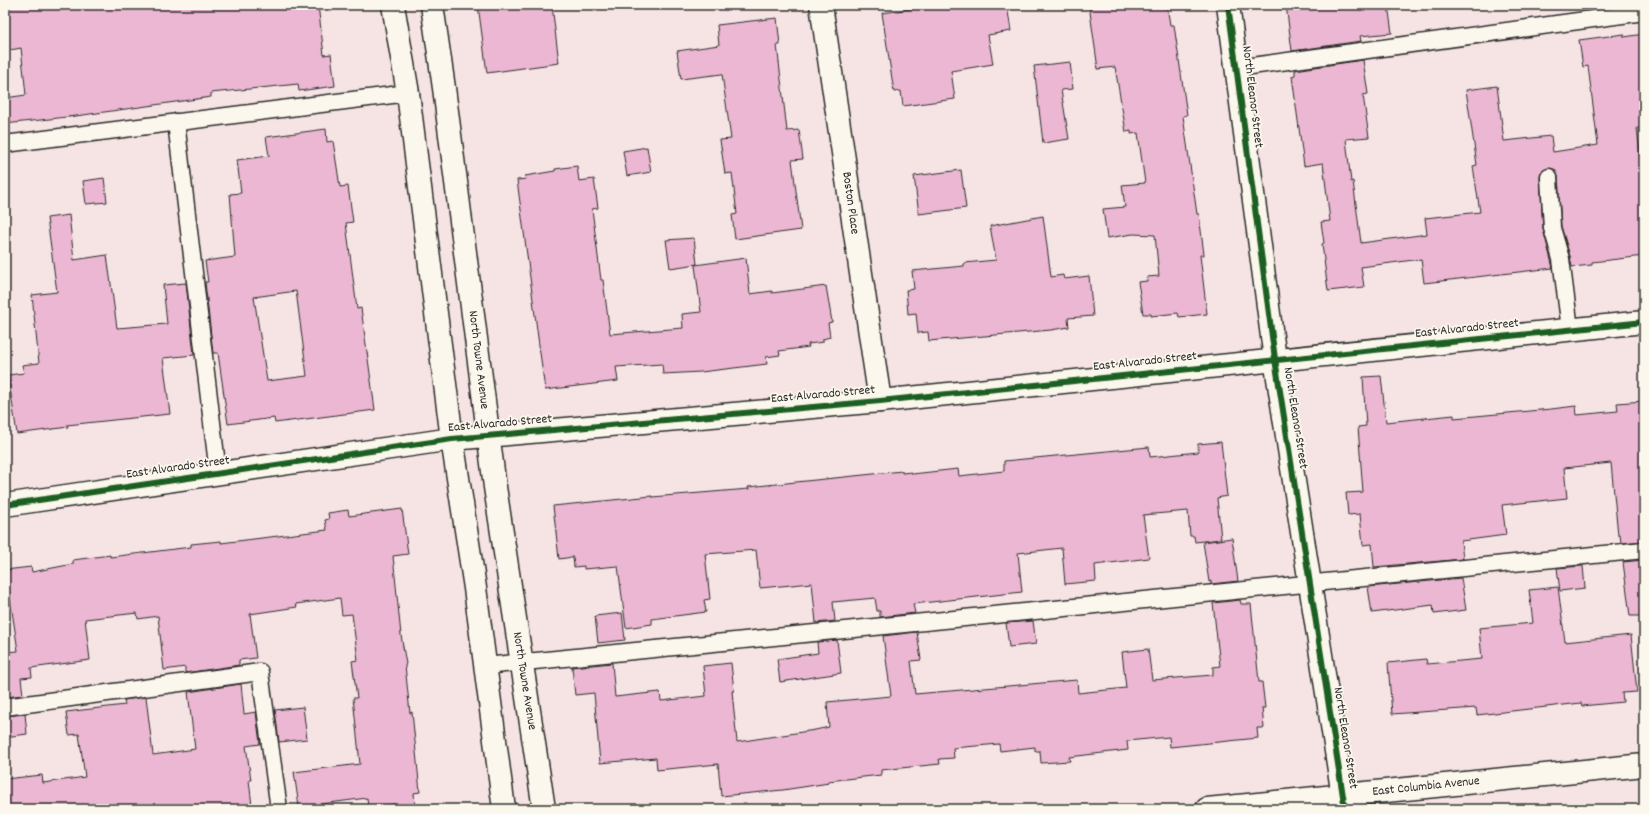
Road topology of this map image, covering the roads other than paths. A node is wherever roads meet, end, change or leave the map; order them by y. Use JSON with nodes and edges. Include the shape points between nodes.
{"nodes":[{"id":1,"x":393,"y":5,"type":"edge"},
{"id":2,"x":432,"y":5,"type":"edge"},
{"id":3,"x":821,"y":5,"type":"edge"},
{"id":4,"x":1228,"y":5,"type":"edge"},
{"id":5,"x":1644,"y":12,"type":"edge"},
{"id":6,"x":1237,"y":68,"type":"junction"},
{"id":7,"x":408,"y":93,"type":"junction"},
{"id":8,"x":176,"y":122,"type":"junction"},
{"id":9,"x":5,"y":144,"type":"edge"},
{"id":10,"x":1549,"y":177,"type":"dead end"},
{"id":11,"x":1644,"y":322,"type":"edge"},
{"id":12,"x":1570,"y":329,"type":"junction"},
{"id":13,"x":1275,"y":359,"type":"junction"},
{"id":14,"x":880,"y":401,"type":"junction"},
{"id":15,"x":488,"y":436,"type":"junction"},
{"id":16,"x":452,"y":439,"type":"junction"},
{"id":17,"x":218,"y":473,"type":"junction"},
{"id":18,"x":5,"y":505,"type":"edge"},
{"id":19,"x":1644,"y":550,"type":"edge"},
{"id":20,"x":1310,"y":583,"type":"junction"},
{"id":21,"x":521,"y":663,"type":"junction"},
{"id":22,"x":485,"y":666,"type":"junction"},
{"id":23,"x":5,"y":707,"type":"edge"},
{"id":24,"x":1644,"y":765,"type":"edge"},
{"id":25,"x":1344,"y":802,"type":"edge"},
{"id":26,"x":279,"y":809,"type":"edge"},
{"id":27,"x":504,"y":809,"type":"edge"},
{"id":28,"x":544,"y":809,"type":"edge"},
{"id":29,"x":1207,"y":809,"type":"edge"}],
"edges":[{"from":1,"to":7,"type":"street"},
{"from":2,"to":15,"type":"street","name":"North Towne Avenue"},
{"from":3,"to":14,"type":"street","name":"Boston Place"},
{"from":4,"to":6,"type":"street","name":"North Eleanor Street"},
{"from":5,"to":6,"type":"lane"},
{"from":6,"to":13,"type":"street","name":"North Eleanor Street"},
{"from":7,"to":8,"type":"lane"},
{"from":7,"to":16,"type":"street"},
{"from":8,"to":9,"type":"lane"},
{"from":8,"to":17,"type":"lane"},
{"from":10,"to":12,"type":"lane","via":[[1552,228],[1561,259]]},
{"from":11,"to":12,"type":"street","name":"East Alvarado Street"},
{"from":12,"to":13,"type":"street","name":"East Alvarado Street"},
{"from":13,"to":14,"type":"street","name":"East Alvarado Street"},
{"from":13,"to":20,"type":"street","name":"North Eleanor Street"},
{"from":14,"to":15,"type":"street","name":"East Alvarado Street"},
{"from":15,"to":16,"type":"street","name":"East Alvarado Street"},
{"from":15,"to":21,"type":"street","name":"North Towne Avenue"},
{"from":16,"to":17,"type":"street","name":"East Alvarado Street"},
{"from":16,"to":22,"type":"street"},
{"from":17,"to":18,"type":"street","name":"East Alvarado Street"},
{"from":19,"to":20,"type":"lane"},
{"from":20,"to":21,"type":"lane"},
{"from":20,"to":25,"type":"street","name":"North Eleanor Street"},
{"from":21,"to":22,"type":"lane"},
{"from":21,"to":28,"type":"street","name":"North Towne Avenue"},
{"from":22,"to":27,"type":"street"},
{"from":23,"to":26,"type":"lane","via":[[260,672]]},
{"from":24,"to":25,"type":"street","name":"East Columbia Avenue"},
{"from":25,"to":29,"type":"street","name":"East Columbia Avenue"}]}
